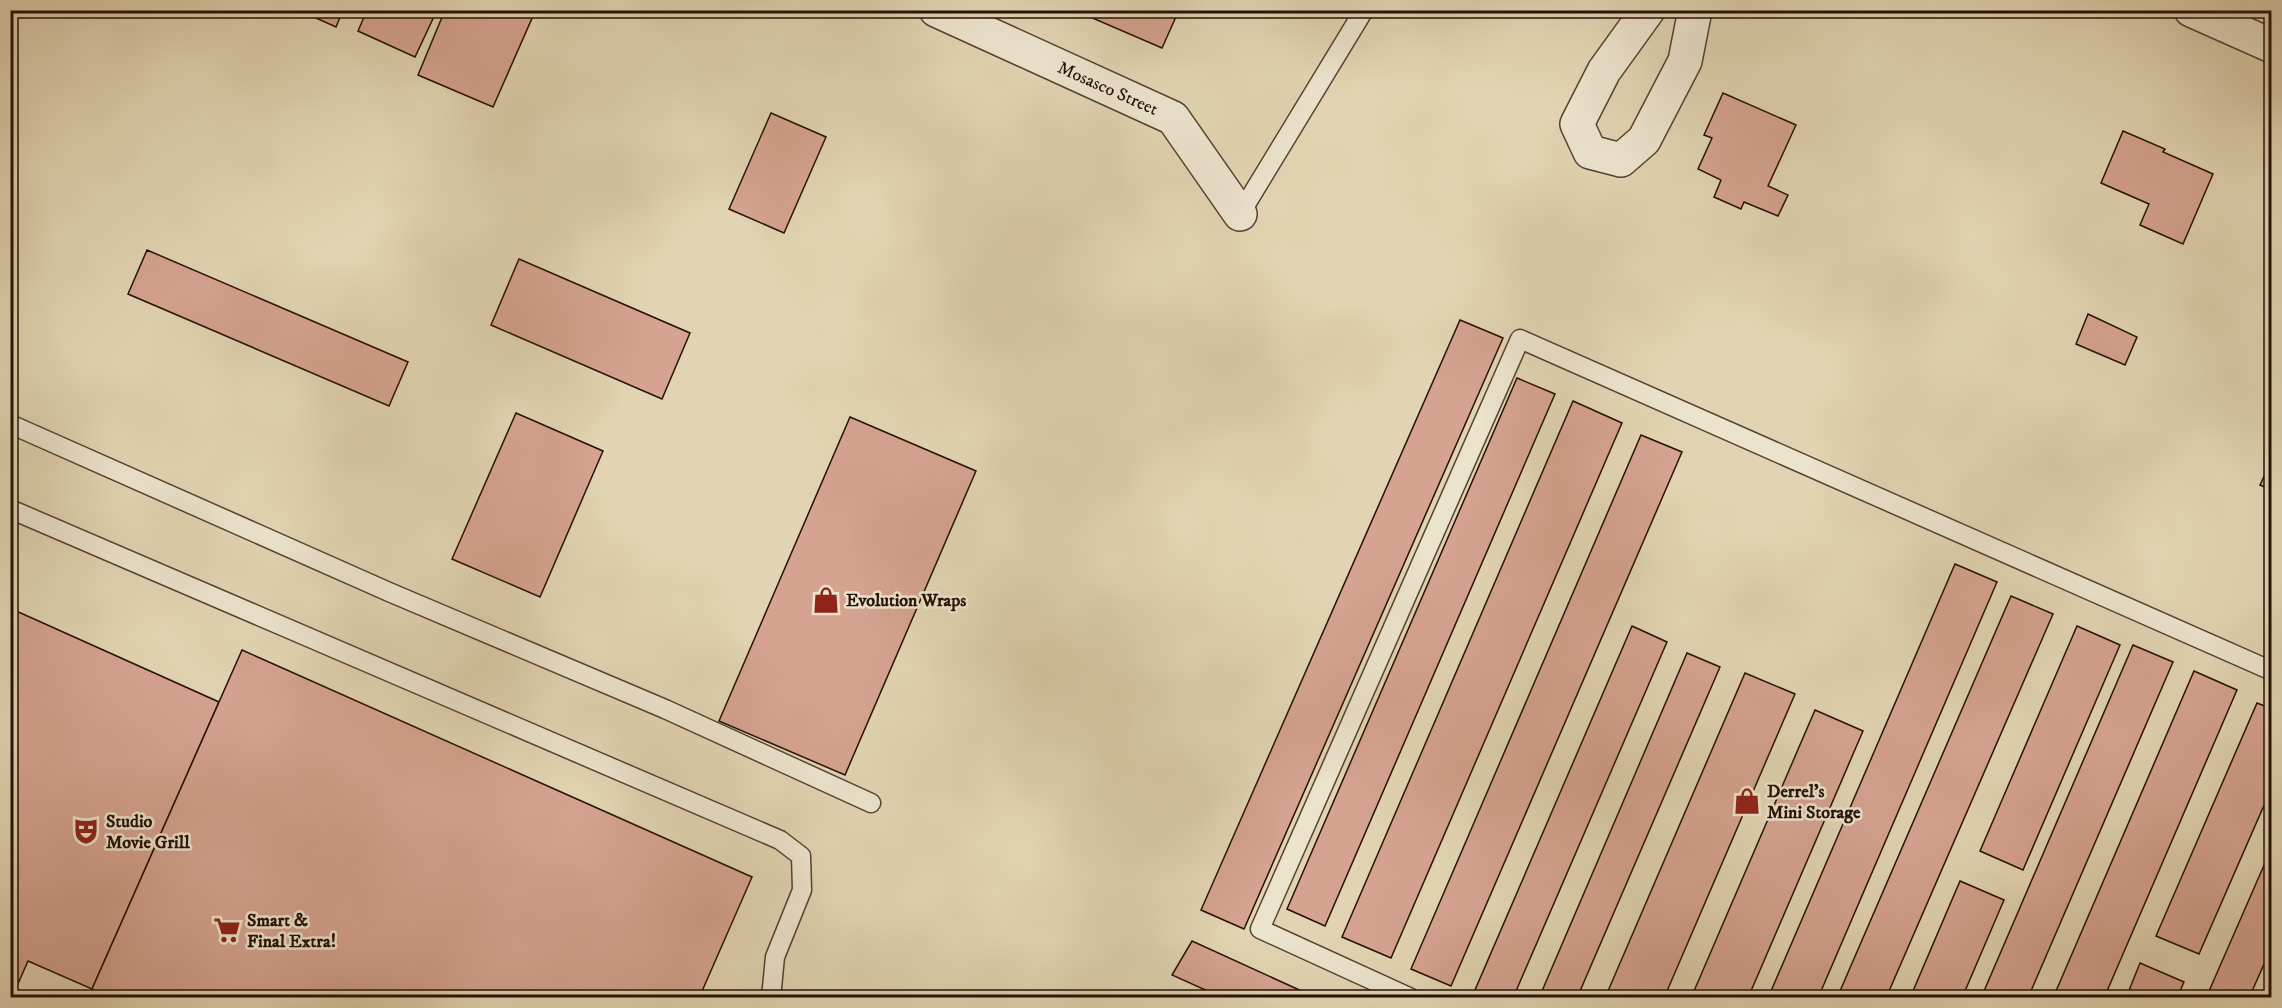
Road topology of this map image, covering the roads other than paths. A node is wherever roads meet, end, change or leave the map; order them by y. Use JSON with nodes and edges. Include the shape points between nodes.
{"nodes":[{"id":1,"x":936,"y":10,"type":"edge"},
{"id":2,"x":1364,"y":10,"type":"edge"},
{"id":3,"x":1648,"y":10,"type":"edge"},
{"id":4,"x":1695,"y":10,"type":"edge"},
{"id":5,"x":2191,"y":10,"type":"edge"},
{"id":6,"x":2271,"y":46,"type":"edge"},
{"id":7,"x":1240,"y":214,"type":"joint"},
{"id":8,"x":10,"y":424,"type":"edge"},
{"id":9,"x":10,"y":509,"type":"edge"},
{"id":10,"x":2271,"y":671,"type":"edge"},
{"id":11,"x":871,"y":803,"type":"dead end"},
{"id":12,"x":771,"y":998,"type":"edge"},
{"id":13,"x":1411,"y":998,"type":"edge"}],
"edges":[{"from":1,"to":7,"type":"street","name":"Mosasco Street","via":[[1173,118]]},
{"from":2,"to":7,"type":"lane"},
{"from":3,"to":4,"type":"street","via":[[1604,72],[1577,124],[1590,152],[1621,160],[1644,140],[1685,61]]},
{"from":5,"to":6,"type":"street"},
{"from":8,"to":11,"type":"lane","via":[[665,709]]},
{"from":9,"to":12,"type":"lane","via":[[780,840],[801,856],[802,890],[775,957]]},
{"from":10,"to":13,"type":"lane","via":[[1520,339],[1260,929]]}]}
